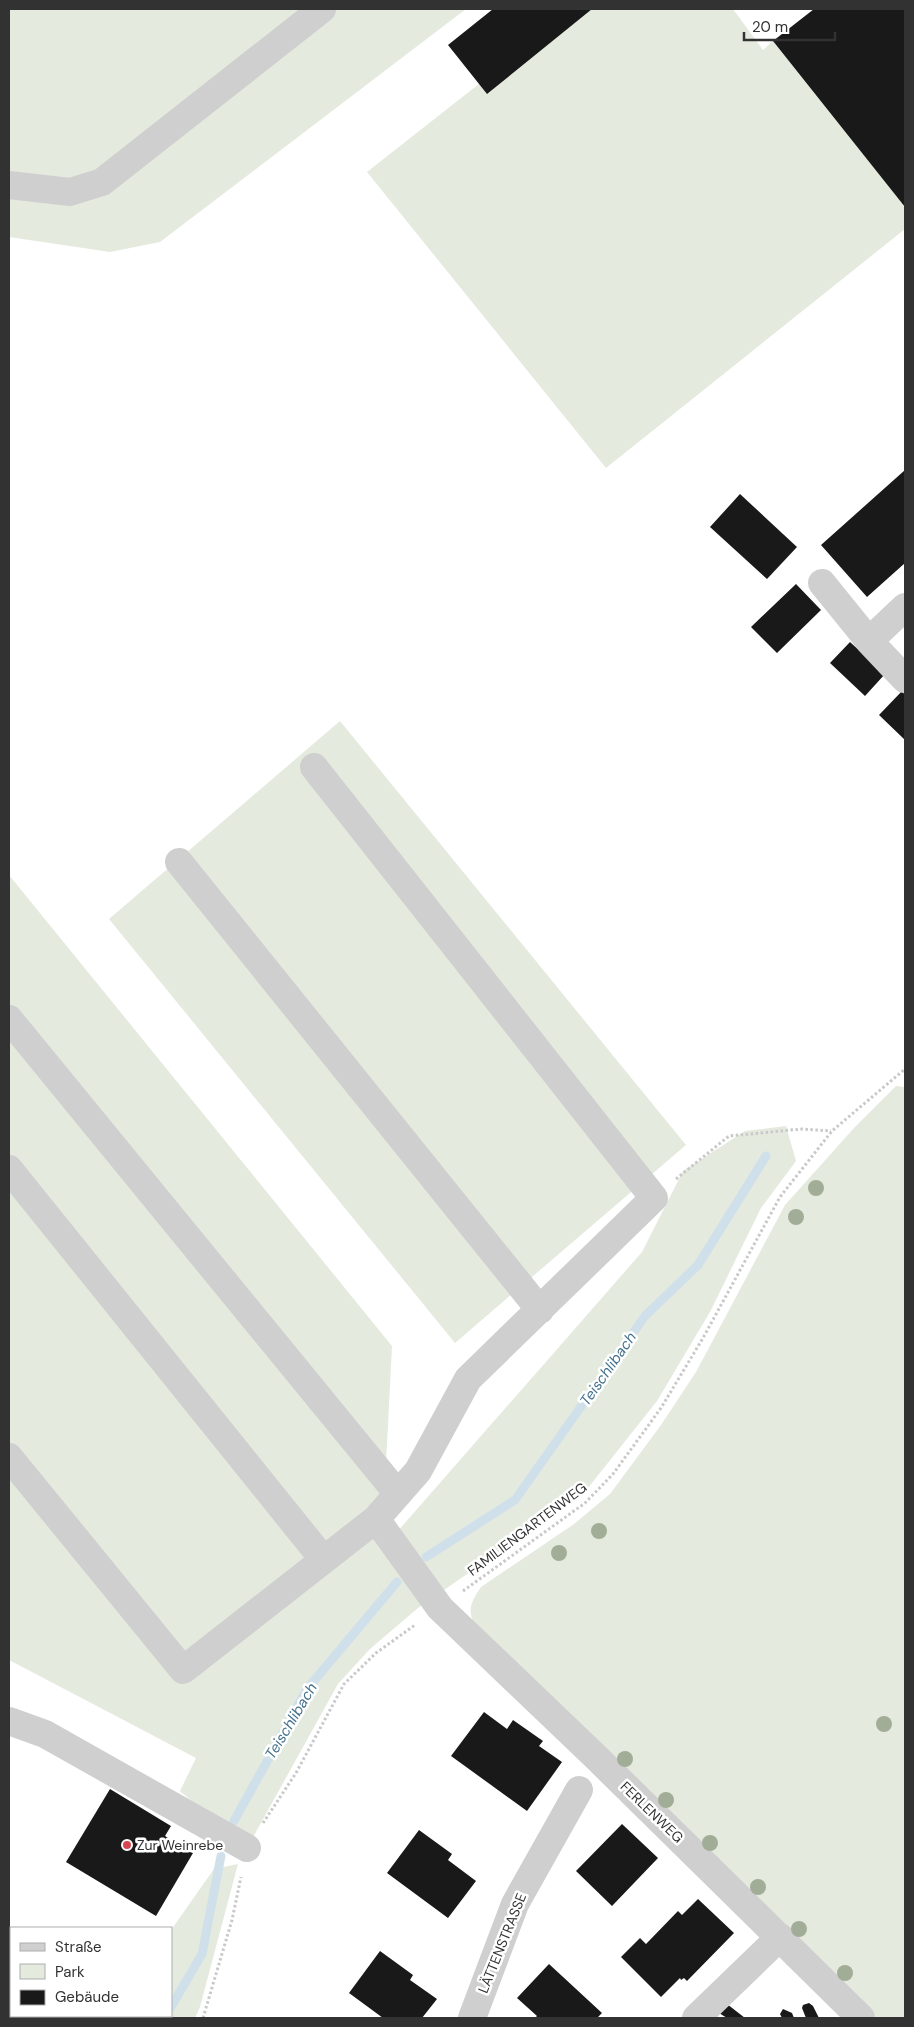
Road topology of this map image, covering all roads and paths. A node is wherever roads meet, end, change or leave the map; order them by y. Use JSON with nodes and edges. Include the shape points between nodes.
{"nodes":[{"id":1,"x":322,"y":9,"type":"edge"},
{"id":2,"x":9,"y":184,"type":"edge"},
{"id":3,"x":822,"y":583,"type":"dead end"},
{"id":4,"x":905,"y":607,"type":"edge"},
{"id":5,"x":869,"y":641,"type":"junction"},
{"id":6,"x":905,"y":679,"type":"edge"},
{"id":7,"x":314,"y":767,"type":"dead end"},
{"id":8,"x":179,"y":862,"type":"dead end"},
{"id":9,"x":9,"y":1019,"type":"edge"},
{"id":10,"x":905,"y":1069,"type":"edge"},
{"id":11,"x":832,"y":1131,"type":"junction"},
{"id":12,"x":9,"y":1169,"type":"edge"},
{"id":13,"x":654,"y":1198,"type":"junction"},
{"id":14,"x":540,"y":1310,"type":"junction"},
{"id":15,"x":9,"y":1457,"type":"edge"},
{"id":16,"x":398,"y":1494,"type":"junction"},
{"id":17,"x":376,"y":1518,"type":"junction"},
{"id":18,"x":323,"y":1559,"type":"junction"},
{"id":19,"x":440,"y":1608,"type":"junction"},
{"id":20,"x":9,"y":1721,"type":"edge"},
{"id":21,"x":579,"y":1790,"type":"dead end"},
{"id":22,"x":247,"y":1848,"type":"junction"},
{"id":23,"x":780,"y":1937,"type":"junction"},
{"id":24,"x":203,"y":2018,"type":"edge"},
{"id":25,"x":472,"y":2018,"type":"edge"},
{"id":26,"x":696,"y":2018,"type":"edge"},
{"id":27,"x":861,"y":2018,"type":"edge"}],
"edges":[{"from":1,"to":2,"type":"street","via":[[102,182],[70,192]]},
{"from":3,"to":5,"type":"street"},
{"from":4,"to":5,"type":"street"},
{"from":5,"to":6,"type":"street"},
{"from":7,"to":13,"type":"street"},
{"from":8,"to":14,"type":"street"},
{"from":9,"to":16,"type":"street"},
{"from":10,"to":11,"type":"path","name":"FAMILIENGARTENWEG"},
{"from":11,"to":13,"type":"path","via":[[729,1136]]},
{"from":11,"to":19,"type":"path","name":"FAMILIENGARTENWEG","via":[[780,1197],[661,1408],[613,1474],[585,1503]]},
{"from":12,"to":18,"type":"street"},
{"from":13,"to":14,"type":"street"},
{"from":14,"to":16,"type":"street","via":[[468,1379],[418,1471]]},
{"from":15,"to":18,"type":"street","via":[[183,1670]]},
{"from":16,"to":17,"type":"street"},
{"from":17,"to":18,"type":"street"},
{"from":17,"to":19,"type":"street","name":"FERLENWEG"},
{"from":19,"to":22,"type":"path","name":"FAMILIENGARTENWEG","via":[[376,1653],[344,1684],[296,1773]]},
{"from":19,"to":23,"type":"street","name":"FERLENWEG"},
{"from":20,"to":22,"type":"street","via":[[46,1734]]},
{"from":21,"to":25,"type":"street","name":"LÄTTENSTRASSE","via":[[515,1904]]},
{"from":22,"to":24,"type":"path","name":"FAMILIENGARTENWEG","via":[[232,1920]]},
{"from":23,"to":26,"type":"street"},
{"from":23,"to":27,"type":"street","name":"FERLENWEG"}]}
